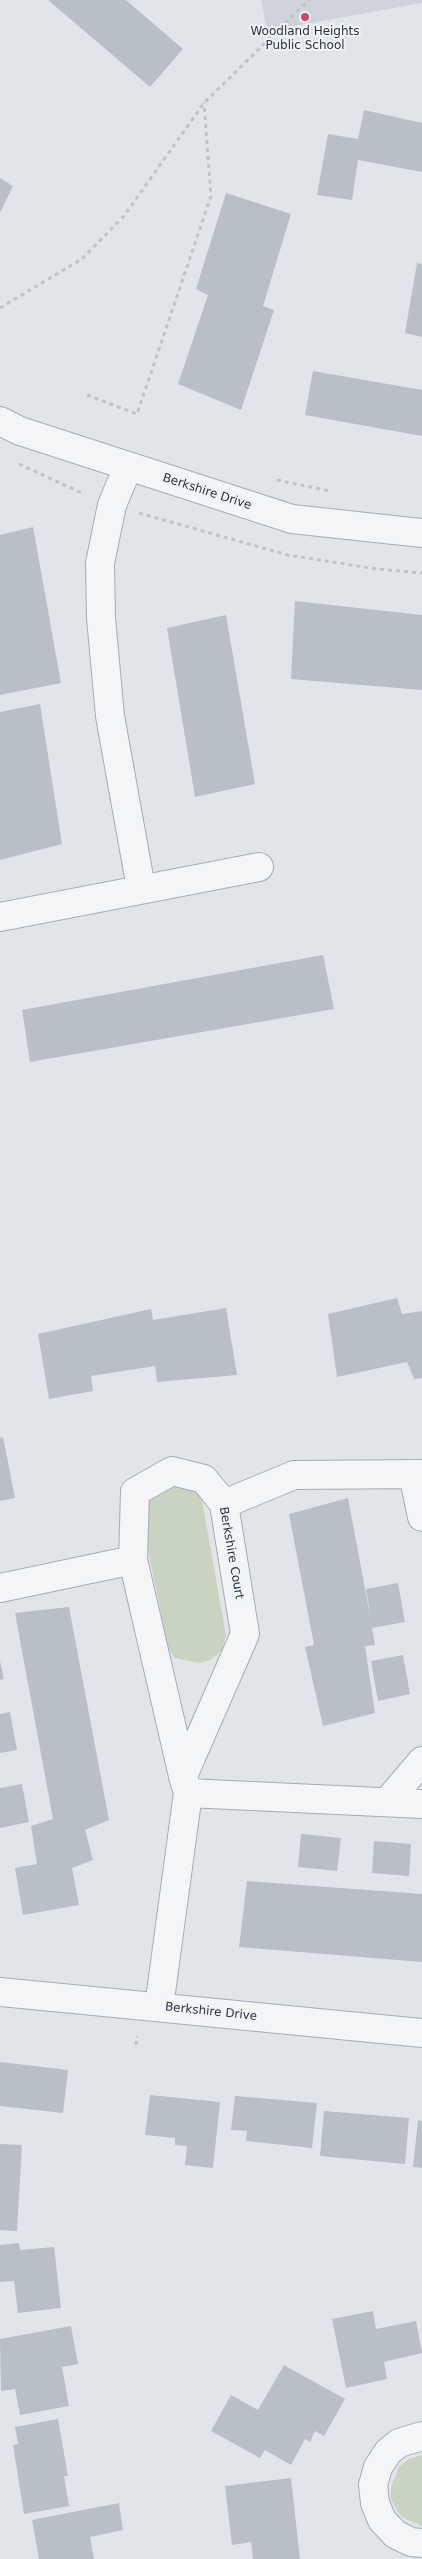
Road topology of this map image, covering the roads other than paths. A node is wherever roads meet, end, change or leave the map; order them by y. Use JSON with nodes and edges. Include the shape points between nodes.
{"nodes":[{"id":1,"x":0,"y":421,"type":"edge"},
{"id":2,"x":128,"y":467,"type":"junction"},
{"id":3,"x":422,"y":533,"type":"edge"},
{"id":4,"x":258,"y":867,"type":"dead end"},
{"id":5,"x":141,"y":888,"type":"junction"},
{"id":6,"x":0,"y":916,"type":"edge"},
{"id":7,"x":418,"y":1474,"type":"edge"},
{"id":8,"x":224,"y":1504,"type":"junction"},
{"id":9,"x":422,"y":1517,"type":"edge"},
{"id":10,"x":133,"y":1560,"type":"junction"},
{"id":11,"x":0,"y":1588,"type":"edge"},
{"id":12,"x":422,"y":1761,"type":"edge"},
{"id":13,"x":185,"y":1784,"type":"junction"},
{"id":14,"x":387,"y":1802,"type":"junction"},
{"id":15,"x":422,"y":1804,"type":"edge"},
{"id":16,"x":0,"y":1992,"type":"edge"},
{"id":17,"x":159,"y":2007,"type":"junction"},
{"id":18,"x":422,"y":2033,"type":"edge"},
{"id":19,"x":422,"y":2436,"type":"edge"},
{"id":20,"x":422,"y":2543,"type":"edge"}],
"edges":[{"from":1,"to":2,"type":"street","name":"Berkshire Drive","via":[[20,431]]},
{"from":2,"to":3,"type":"street","name":"Berkshire Drive","via":[[292,519]]},
{"from":2,"to":5,"type":"street","via":[[112,505],[100,563],[101,618],[110,716]]},
{"from":4,"to":5,"type":"street"},
{"from":5,"to":6,"type":"street"},
{"from":7,"to":8,"type":"street","via":[[294,1475]]},
{"from":7,"to":9,"type":"street"},
{"from":8,"to":10,"type":"street","name":"Berkshire Court","via":[[204,1479],[172,1471],[134,1492]]},
{"from":8,"to":13,"type":"street","name":"Berkshire Court","via":[[245,1634]]},
{"from":10,"to":11,"type":"street"},
{"from":10,"to":13,"type":"street","name":"Berkshire Court"},
{"from":12,"to":14,"type":"street"},
{"from":13,"to":14,"type":"street"},
{"from":13,"to":17,"type":"street","name":"Berkshire Court"},
{"from":14,"to":15,"type":"street"},
{"from":16,"to":17,"type":"street","name":"Berkshire Drive"},
{"from":17,"to":18,"type":"street","name":"Berkshire Drive"},
{"from":19,"to":20,"type":"street","via":[[399,2443],[388,2452],[378,2467],[373,2485],[374,2503],[382,2520],[395,2534],[411,2542]]}]}
